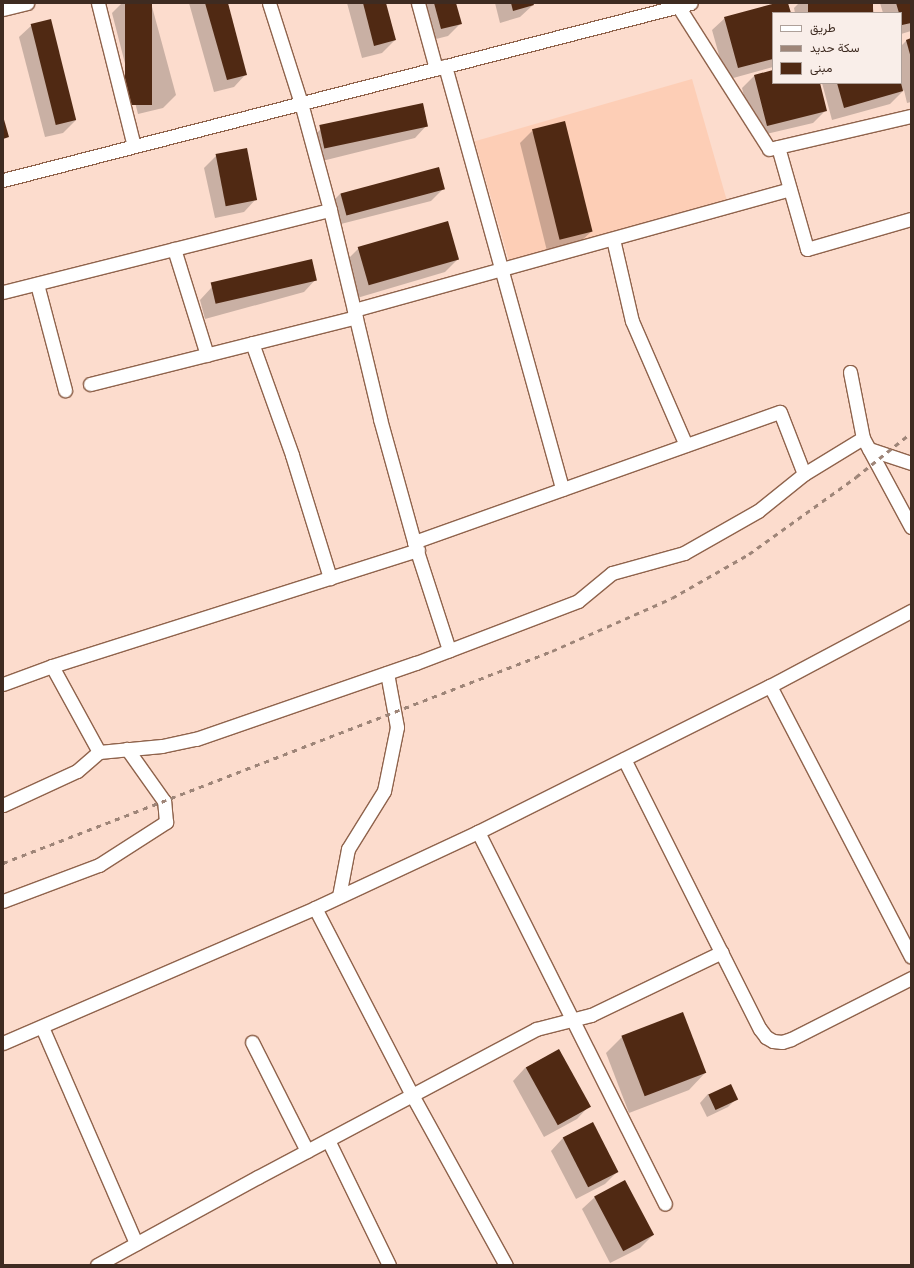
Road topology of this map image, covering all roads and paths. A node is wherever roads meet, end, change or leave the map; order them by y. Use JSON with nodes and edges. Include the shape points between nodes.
{"nodes":[{"id":1,"x":27,"y":3,"type":"edge"},
{"id":2,"x":98,"y":3,"type":"edge"},
{"id":3,"x":269,"y":3,"type":"edge"},
{"id":4,"x":418,"y":3,"type":"edge"},
{"id":5,"x":691,"y":3,"type":"edge"},
{"id":6,"x":678,"y":6,"type":"junction"},
{"id":7,"x":3,"y":9,"type":"edge"},
{"id":8,"x":441,"y":68,"type":"junction"},
{"id":9,"x":301,"y":104,"type":"junction"},
{"id":10,"x":911,"y":116,"type":"edge"},
{"id":11,"x":134,"y":146,"type":"junction"},
{"id":12,"x":778,"y":147,"type":"junction"},
{"id":13,"x":3,"y":180,"type":"edge"},
{"id":14,"x":790,"y":190,"type":"junction"},
{"id":15,"x":330,"y":210,"type":"junction"},
{"id":16,"x":911,"y":220,"type":"edge"},
{"id":17,"x":613,"y":239,"type":"junction"},
{"id":18,"x":174,"y":249,"type":"junction"},
{"id":19,"x":502,"y":270,"type":"junction"},
{"id":20,"x":37,"y":284,"type":"junction"},
{"id":21,"x":3,"y":292,"type":"edge"},
{"id":22,"x":355,"y":314,"type":"junction"},
{"id":23,"x":252,"y":343,"type":"junction"},
{"id":24,"x":207,"y":355,"type":"junction"},
{"id":25,"x":850,"y":372,"type":"dead end"},
{"id":26,"x":90,"y":384,"type":"dead end"},
{"id":27,"x":66,"y":390,"type":"dead end"},
{"id":28,"x":866,"y":444,"type":"junction"},
{"id":29,"x":686,"y":445,"type":"junction"},
{"id":30,"x":911,"y":464,"type":"edge"},
{"id":31,"x":804,"y":474,"type":"junction"},
{"id":32,"x":562,"y":489,"type":"junction"},
{"id":33,"x":911,"y":527,"type":"edge"},
{"id":34,"x":416,"y":546,"type":"junction"},
{"id":35,"x":330,"y":578,"type":"junction"},
{"id":36,"x":911,"y":611,"type":"edge"},
{"id":37,"x":449,"y":650,"type":"junction"},
{"id":38,"x":52,"y":666,"type":"junction"},
{"id":39,"x":387,"y":673,"type":"junction"},
{"id":40,"x":3,"y":684,"type":"edge"},
{"id":41,"x":770,"y":686,"type":"junction"},
{"id":42,"x":127,"y":749,"type":"junction"},
{"id":43,"x":99,"y":752,"type":"junction"},
{"id":44,"x":624,"y":759,"type":"junction"},
{"id":45,"x":3,"y":805,"type":"edge"},
{"id":46,"x":478,"y":832,"type":"junction"},
{"id":47,"x":340,"y":896,"type":"junction"},
{"id":48,"x":3,"y":901,"type":"edge"},
{"id":49,"x":315,"y":908,"type":"junction"},
{"id":50,"x":722,"y":952,"type":"junction"},
{"id":51,"x":911,"y":957,"type":"edge"},
{"id":52,"x":911,"y":978,"type":"edge"},
{"id":53,"x":573,"y":1020,"type":"junction"},
{"id":54,"x":42,"y":1027,"type":"junction"},
{"id":55,"x":252,"y":1042,"type":"dead end"},
{"id":56,"x":3,"y":1043,"type":"edge"},
{"id":57,"x":412,"y":1095,"type":"junction"},
{"id":58,"x":328,"y":1140,"type":"junction"},
{"id":59,"x":307,"y":1151,"type":"junction"},
{"id":60,"x":666,"y":1204,"type":"dead end"},
{"id":61,"x":136,"y":1244,"type":"junction"},
{"id":62,"x":97,"y":1265,"type":"edge"},
{"id":63,"x":389,"y":1265,"type":"edge"},
{"id":64,"x":506,"y":1265,"type":"edge"}],
"edges":[{"from":1,"to":7,"type":"street"},
{"from":2,"to":11,"type":"street"},
{"from":3,"to":9,"type":"street"},
{"from":4,"to":8,"type":"street"},
{"from":5,"to":6,"type":"street"},
{"from":6,"to":8,"type":"street"},
{"from":6,"to":12,"type":"street","via":[[769,149]]},
{"from":8,"to":9,"type":"street"},
{"from":8,"to":19,"type":"street"},
{"from":9,"to":11,"type":"street"},
{"from":9,"to":15,"type":"street"},
{"from":10,"to":12,"type":"street"},
{"from":11,"to":13,"type":"street"},
{"from":12,"to":14,"type":"street"},
{"from":14,"to":16,"type":"street","via":[[807,249]]},
{"from":14,"to":17,"type":"street"},
{"from":15,"to":18,"type":"street"},
{"from":15,"to":22,"type":"street"},
{"from":17,"to":19,"type":"street"},
{"from":17,"to":29,"type":"street","via":[[632,321]]},
{"from":18,"to":20,"type":"street"},
{"from":18,"to":24,"type":"street"},
{"from":19,"to":22,"type":"street"},
{"from":19,"to":32,"type":"street"},
{"from":20,"to":21,"type":"street"},
{"from":20,"to":27,"type":"street"},
{"from":22,"to":23,"type":"street"},
{"from":22,"to":34,"type":"street","via":[[380,419]]},
{"from":23,"to":24,"type":"street"},
{"from":23,"to":35,"type":"street","via":[[292,455]]},
{"from":24,"to":26,"type":"street"},
{"from":25,"to":28,"type":"street"},
{"from":28,"to":30,"type":"street"},
{"from":28,"to":31,"type":"street"},
{"from":28,"to":33,"type":"street"},
{"from":29,"to":31,"type":"street","via":[[780,412]]},
{"from":29,"to":32,"type":"street"},
{"from":31,"to":37,"type":"street","via":[[758,511],[684,553],[612,573],[578,601]]},
{"from":32,"to":34,"type":"street"},
{"from":34,"to":35,"type":"street"},
{"from":34,"to":37,"type":"street"},
{"from":35,"to":38,"type":"street"},
{"from":36,"to":41,"type":"street"},
{"from":37,"to":39,"type":"street"},
{"from":38,"to":40,"type":"street"},
{"from":38,"to":43,"type":"street"},
{"from":39,"to":42,"type":"street","via":[[196,739],[162,746]]},
{"from":39,"to":47,"type":"street","via":[[397,727],[384,791],[348,849]]},
{"from":41,"to":44,"type":"street"},
{"from":41,"to":51,"type":"street"},
{"from":42,"to":43,"type":"street"},
{"from":42,"to":48,"type":"street","via":[[164,801],[166,822],[99,865]]},
{"from":43,"to":45,"type":"street","via":[[77,771]]},
{"from":44,"to":46,"type":"street"},
{"from":44,"to":50,"type":"street"},
{"from":46,"to":47,"type":"street"},
{"from":46,"to":53,"type":"street"},
{"from":47,"to":49,"type":"street"},
{"from":49,"to":54,"type":"street"},
{"from":49,"to":57,"type":"street"},
{"from":50,"to":52,"type":"street","via":[[760,1029],[766,1037],[777,1042],[791,1039]]},
{"from":50,"to":53,"type":"street","via":[[591,1015]]},
{"from":53,"to":57,"type":"street","via":[[536,1029]]},
{"from":53,"to":60,"type":"street"},
{"from":54,"to":56,"type":"street"},
{"from":54,"to":61,"type":"street"},
{"from":55,"to":59,"type":"street"},
{"from":57,"to":58,"type":"street"},
{"from":57,"to":64,"type":"street"},
{"from":58,"to":59,"type":"street"},
{"from":58,"to":63,"type":"street"},
{"from":59,"to":61,"type":"street"},
{"from":61,"to":62,"type":"street"}]}
